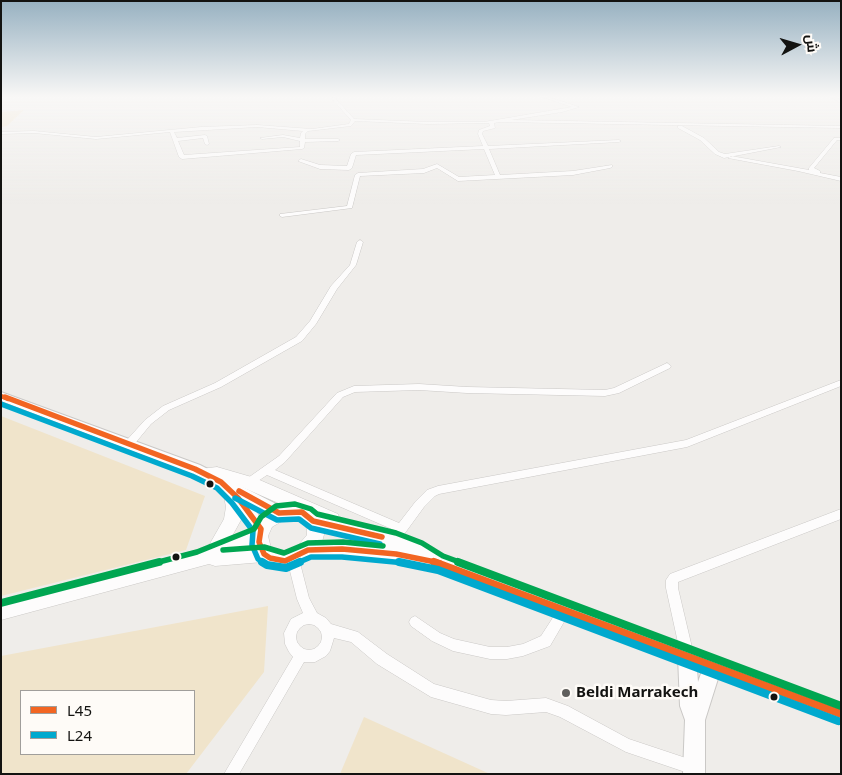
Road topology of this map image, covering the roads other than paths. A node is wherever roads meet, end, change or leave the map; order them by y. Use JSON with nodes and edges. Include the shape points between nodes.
{"nodes":[{"id":1,"x":28,"y":132,"type":"edge"},
{"id":2,"x":36,"y":132,"type":"edge"},
{"id":3,"x":151,"y":132,"type":"edge"},
{"id":4,"x":172,"y":132,"type":"edge"},
{"id":5,"x":262,"y":132,"type":"edge"},
{"id":6,"x":304,"y":132,"type":"edge"},
{"id":7,"x":480,"y":132,"type":"edge"},
{"id":8,"x":691,"y":132,"type":"edge"},
{"id":9,"x":1,"y":133,"type":"edge"},
{"id":10,"x":262,"y":138,"type":"junction"},
{"id":11,"x":841,"y":138,"type":"edge"},
{"id":12,"x":175,"y":140,"type":"junction"},
{"id":13,"x":303,"y":140,"type":"junction"},
{"id":14,"x":338,"y":140,"type":"dead end"},
{"id":15,"x":619,"y":141,"type":"dead end"},
{"id":16,"x":207,"y":144,"type":"dead end"},
{"id":17,"x":779,"y":147,"type":"dead end"},
{"id":18,"x":486,"y":148,"type":"junction"},
{"id":19,"x":261,"y":152,"type":"junction"},
{"id":20,"x":724,"y":156,"type":"junction"},
{"id":21,"x":301,"y":162,"type":"dead end"},
{"id":22,"x":610,"y":166,"type":"dead end"},
{"id":23,"x":498,"y":176,"type":"junction"},
{"id":24,"x":841,"y":178,"type":"edge"},
{"id":25,"x":282,"y":215,"type":"dead end"},
{"id":26,"x":360,"y":242,"type":"dead end"},
{"id":27,"x":667,"y":366,"type":"dead end"},
{"id":28,"x":841,"y":383,"type":"edge"},
{"id":29,"x":1,"y":396,"type":"edge"},
{"id":30,"x":130,"y":444,"type":"junction"},
{"id":31,"x":267,"y":472,"type":"junction"},
{"id":32,"x":206,"y":474,"type":"junction"},
{"id":33,"x":249,"y":483,"type":"junction"},
{"id":34,"x":227,"y":487,"type":"junction"},
{"id":35,"x":279,"y":513,"type":"junction"},
{"id":36,"x":841,"y":514,"type":"edge"},
{"id":37,"x":313,"y":521,"type":"junction"},
{"id":38,"x":260,"y":532,"type":"junction"},
{"id":39,"x":368,"y":533,"type":"junction"},
{"id":40,"x":398,"y":534,"type":"junction"},
{"id":41,"x":264,"y":554,"type":"junction"},
{"id":42,"x":301,"y":555,"type":"junction"},
{"id":43,"x":206,"y":556,"type":"junction"},
{"id":44,"x":440,"y":563,"type":"junction"},
{"id":45,"x":561,"y":609,"type":"junction"},
{"id":46,"x":1,"y":611,"type":"edge"},
{"id":47,"x":306,"y":619,"type":"junction"},
{"id":48,"x":415,"y":622,"type":"dead end"},
{"id":49,"x":328,"y":630,"type":"junction"},
{"id":50,"x":301,"y":655,"type":"junction"},
{"id":51,"x":687,"y":656,"type":"junction"},
{"id":52,"x":714,"y":666,"type":"junction"},
{"id":53,"x":841,"y":714,"type":"edge"},
{"id":54,"x":695,"y":720,"type":"junction"},
{"id":55,"x":693,"y":771,"type":"edge"},
{"id":56,"x":230,"y":774,"type":"edge"}],
"edges":[{"from":1,"to":9,"type":"street"},
{"from":2,"to":3,"type":"street","via":[[96,138]]},
{"from":4,"to":12,"type":"street"},
{"from":5,"to":10,"type":"street"},
{"from":6,"to":13,"type":"street"},
{"from":7,"to":18,"type":"street"},
{"from":8,"to":20,"type":"street"},
{"from":10,"to":13,"type":"street","via":[[283,136]]},
{"from":10,"to":19,"type":"street"},
{"from":11,"to":24,"type":"street","via":[[811,169]]},
{"from":12,"to":16,"type":"street","via":[[205,136]]},
{"from":12,"to":19,"type":"street","via":[[182,157]]},
{"from":13,"to":14,"type":"street"},
{"from":13,"to":19,"type":"street","via":[[302,148]]},
{"from":15,"to":18,"type":"street"},
{"from":17,"to":20,"type":"street"},
{"from":18,"to":21,"type":"street","via":[[354,154],[349,168],[320,167]]},
{"from":18,"to":23,"type":"street"},
{"from":20,"to":24,"type":"street"},
{"from":22,"to":23,"type":"street","via":[[573,173]]},
{"from":23,"to":25,"type":"street","via":[[458,179],[437,166],[424,171],[358,175],[350,207]]},
{"from":26,"to":30,"type":"street","via":[[353,266],[299,339],[218,385],[166,408],[148,422]]},
{"from":27,"to":31,"type":"street","via":[[616,391],[606,392],[354,388],[340,395]]},
{"from":28,"to":40,"type":"street","via":[[687,444],[438,490],[426,497]]},
{"from":29,"to":30,"type":"main road"},
{"from":30,"to":32,"type":"main road"},
{"from":31,"to":33,"type":"street"},
{"from":31,"to":40,"type":"street"},
{"from":32,"to":33,"type":"main road","via":[[217,473]]},
{"from":32,"to":34,"type":"main road"},
{"from":33,"to":39,"type":"main road"},
{"from":34,"to":35,"type":"main road"},
{"from":34,"to":38,"type":"main road"},
{"from":34,"to":43,"type":"main road","via":[[234,507],[232,520]]},
{"from":35,"to":37,"type":"main road","via":[[302,512]]},
{"from":35,"to":38,"type":"main road"},
{"from":36,"to":51,"type":"street","via":[[674,578],[672,588]]},
{"from":37,"to":39,"type":"main road"},
{"from":37,"to":42,"type":"main road","via":[[316,535]]},
{"from":38,"to":41,"type":"main road","via":[[259,542]]},
{"from":38,"to":43,"type":"main road"},
{"from":39,"to":40,"type":"main road"},
{"from":40,"to":44,"type":"main road"},
{"from":41,"to":42,"type":"main road","via":[[277,560]]},
{"from":41,"to":43,"type":"main road"},
{"from":42,"to":44,"type":"main road","via":[[372,551]]},
{"from":42,"to":47,"type":"street"},
{"from":43,"to":46,"type":"main road"},
{"from":44,"to":45,"type":"main road"},
{"from":45,"to":48,"type":"street","via":[[558,622],[545,641],[506,653],[453,645]]},
{"from":45,"to":51,"type":"main road"},
{"from":47,"to":49,"type":"street","via":[[322,621]]},
{"from":47,"to":50,"type":"street","via":[[292,630],[290,642]]},
{"from":49,"to":50,"type":"street","via":[[327,641],[320,651],[310,656]]},
{"from":49,"to":55,"type":"street","via":[[354,636],[382,659],[431,690],[498,708],[546,705],[626,745]]},
{"from":50,"to":56,"type":"street"},
{"from":51,"to":52,"type":"main road"},
{"from":51,"to":54,"type":"main road","via":[[690,706]]},
{"from":52,"to":53,"type":"main road"},
{"from":52,"to":54,"type":"main road"},
{"from":54,"to":55,"type":"main road"}]}
